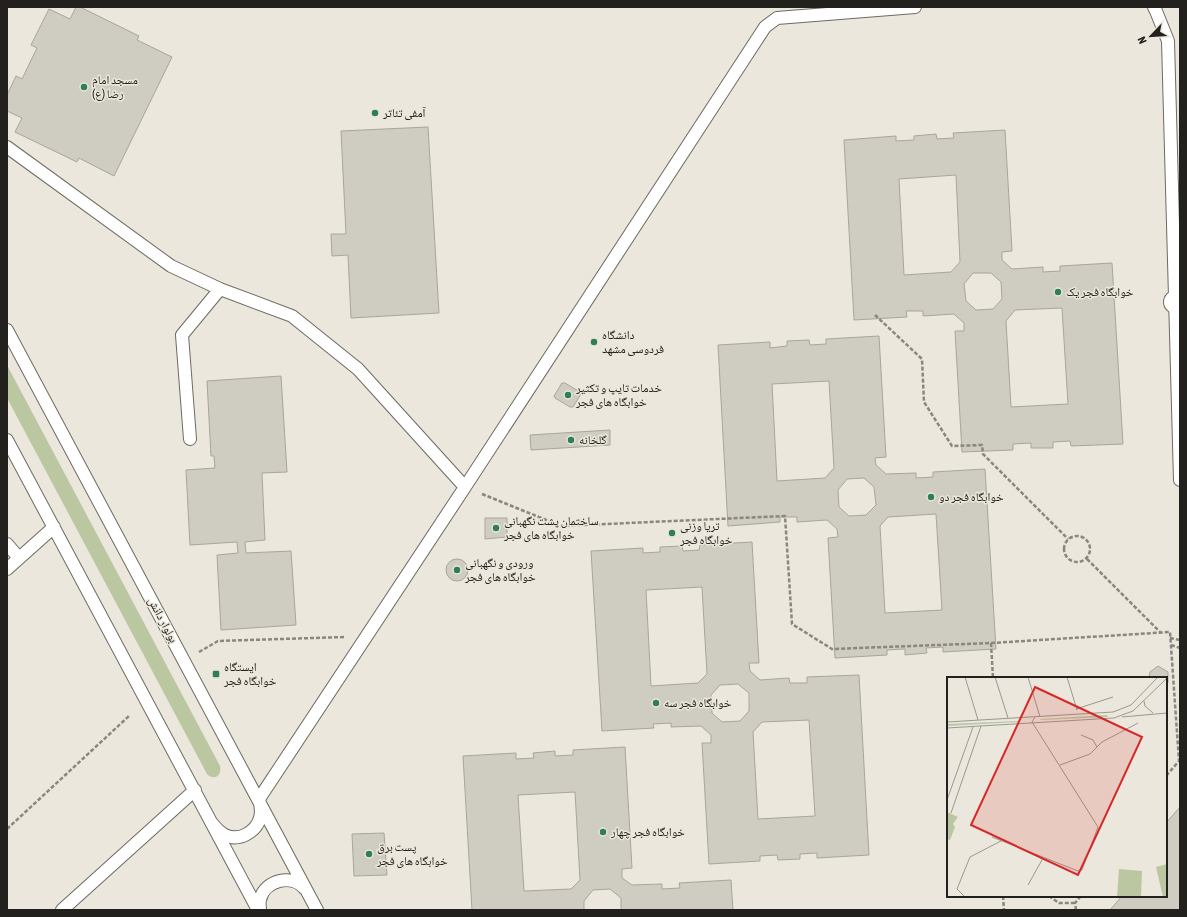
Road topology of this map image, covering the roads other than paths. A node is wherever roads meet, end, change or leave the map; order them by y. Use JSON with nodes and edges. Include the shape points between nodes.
{"nodes":[{"id":1,"x":915,"y":7,"type":"edge"},
{"id":2,"x":1154,"y":7,"type":"edge"},
{"id":3,"x":7,"y":147,"type":"edge"},
{"id":4,"x":220,"y":289,"type":"junction"},
{"id":5,"x":1178,"y":302,"type":"edge"},
{"id":6,"x":7,"y":330,"type":"edge"},
{"id":7,"x":190,"y":439,"type":"dead end"},
{"id":8,"x":7,"y":440,"type":"edge"},
{"id":9,"x":1180,"y":480,"type":"edge"},
{"id":10,"x":465,"y":487,"type":"junction"},
{"id":11,"x":54,"y":527,"type":"junction"},
{"id":12,"x":7,"y":544,"type":"edge"},
{"id":13,"x":19,"y":558,"type":"junction"},
{"id":14,"x":7,"y":569,"type":"edge"},
{"id":15,"x":195,"y":790,"type":"junction"},
{"id":16,"x":258,"y":799,"type":"junction"},
{"id":17,"x":211,"y":822,"type":"junction"},
{"id":18,"x":308,"y":894,"type":"junction"},
{"id":19,"x":62,"y":910,"type":"edge"},
{"id":20,"x":259,"y":910,"type":"edge"},
{"id":21,"x":317,"y":910,"type":"edge"}],
"edges":[{"from":1,"to":10,"type":"lane","via":[[777,18],[765,27]]},
{"from":2,"to":5,"type":"lane","via":[[1168,41]]},
{"from":3,"to":4,"type":"lane","via":[[172,266]]},
{"from":4,"to":7,"type":"lane","via":[[182,335]]},
{"from":4,"to":10,"type":"lane","via":[[292,316],[358,369]]},
{"from":5,"to":9,"type":"lane"},
{"from":6,"to":16,"type":"lane","name":"بولوار دانش"},
{"from":8,"to":11,"type":"lane"},
{"from":10,"to":16,"type":"lane"},
{"from":11,"to":13,"type":"lane"},
{"from":11,"to":15,"type":"lane"},
{"from":12,"to":13,"type":"lane"},
{"from":13,"to":14,"type":"lane"},
{"from":15,"to":17,"type":"lane"},
{"from":15,"to":19,"type":"lane"},
{"from":16,"to":17,"type":"lane","via":[[261,817],[258,825],[243,836],[225,835]]},
{"from":16,"to":18,"type":"lane","name":"بولوار دانش"},
{"from":17,"to":20,"type":"lane"},
{"from":18,"to":20,"type":"lane","via":[[303,886],[295,882],[277,881],[263,892]]},
{"from":18,"to":21,"type":"lane","name":"بولوار دانش"}]}
